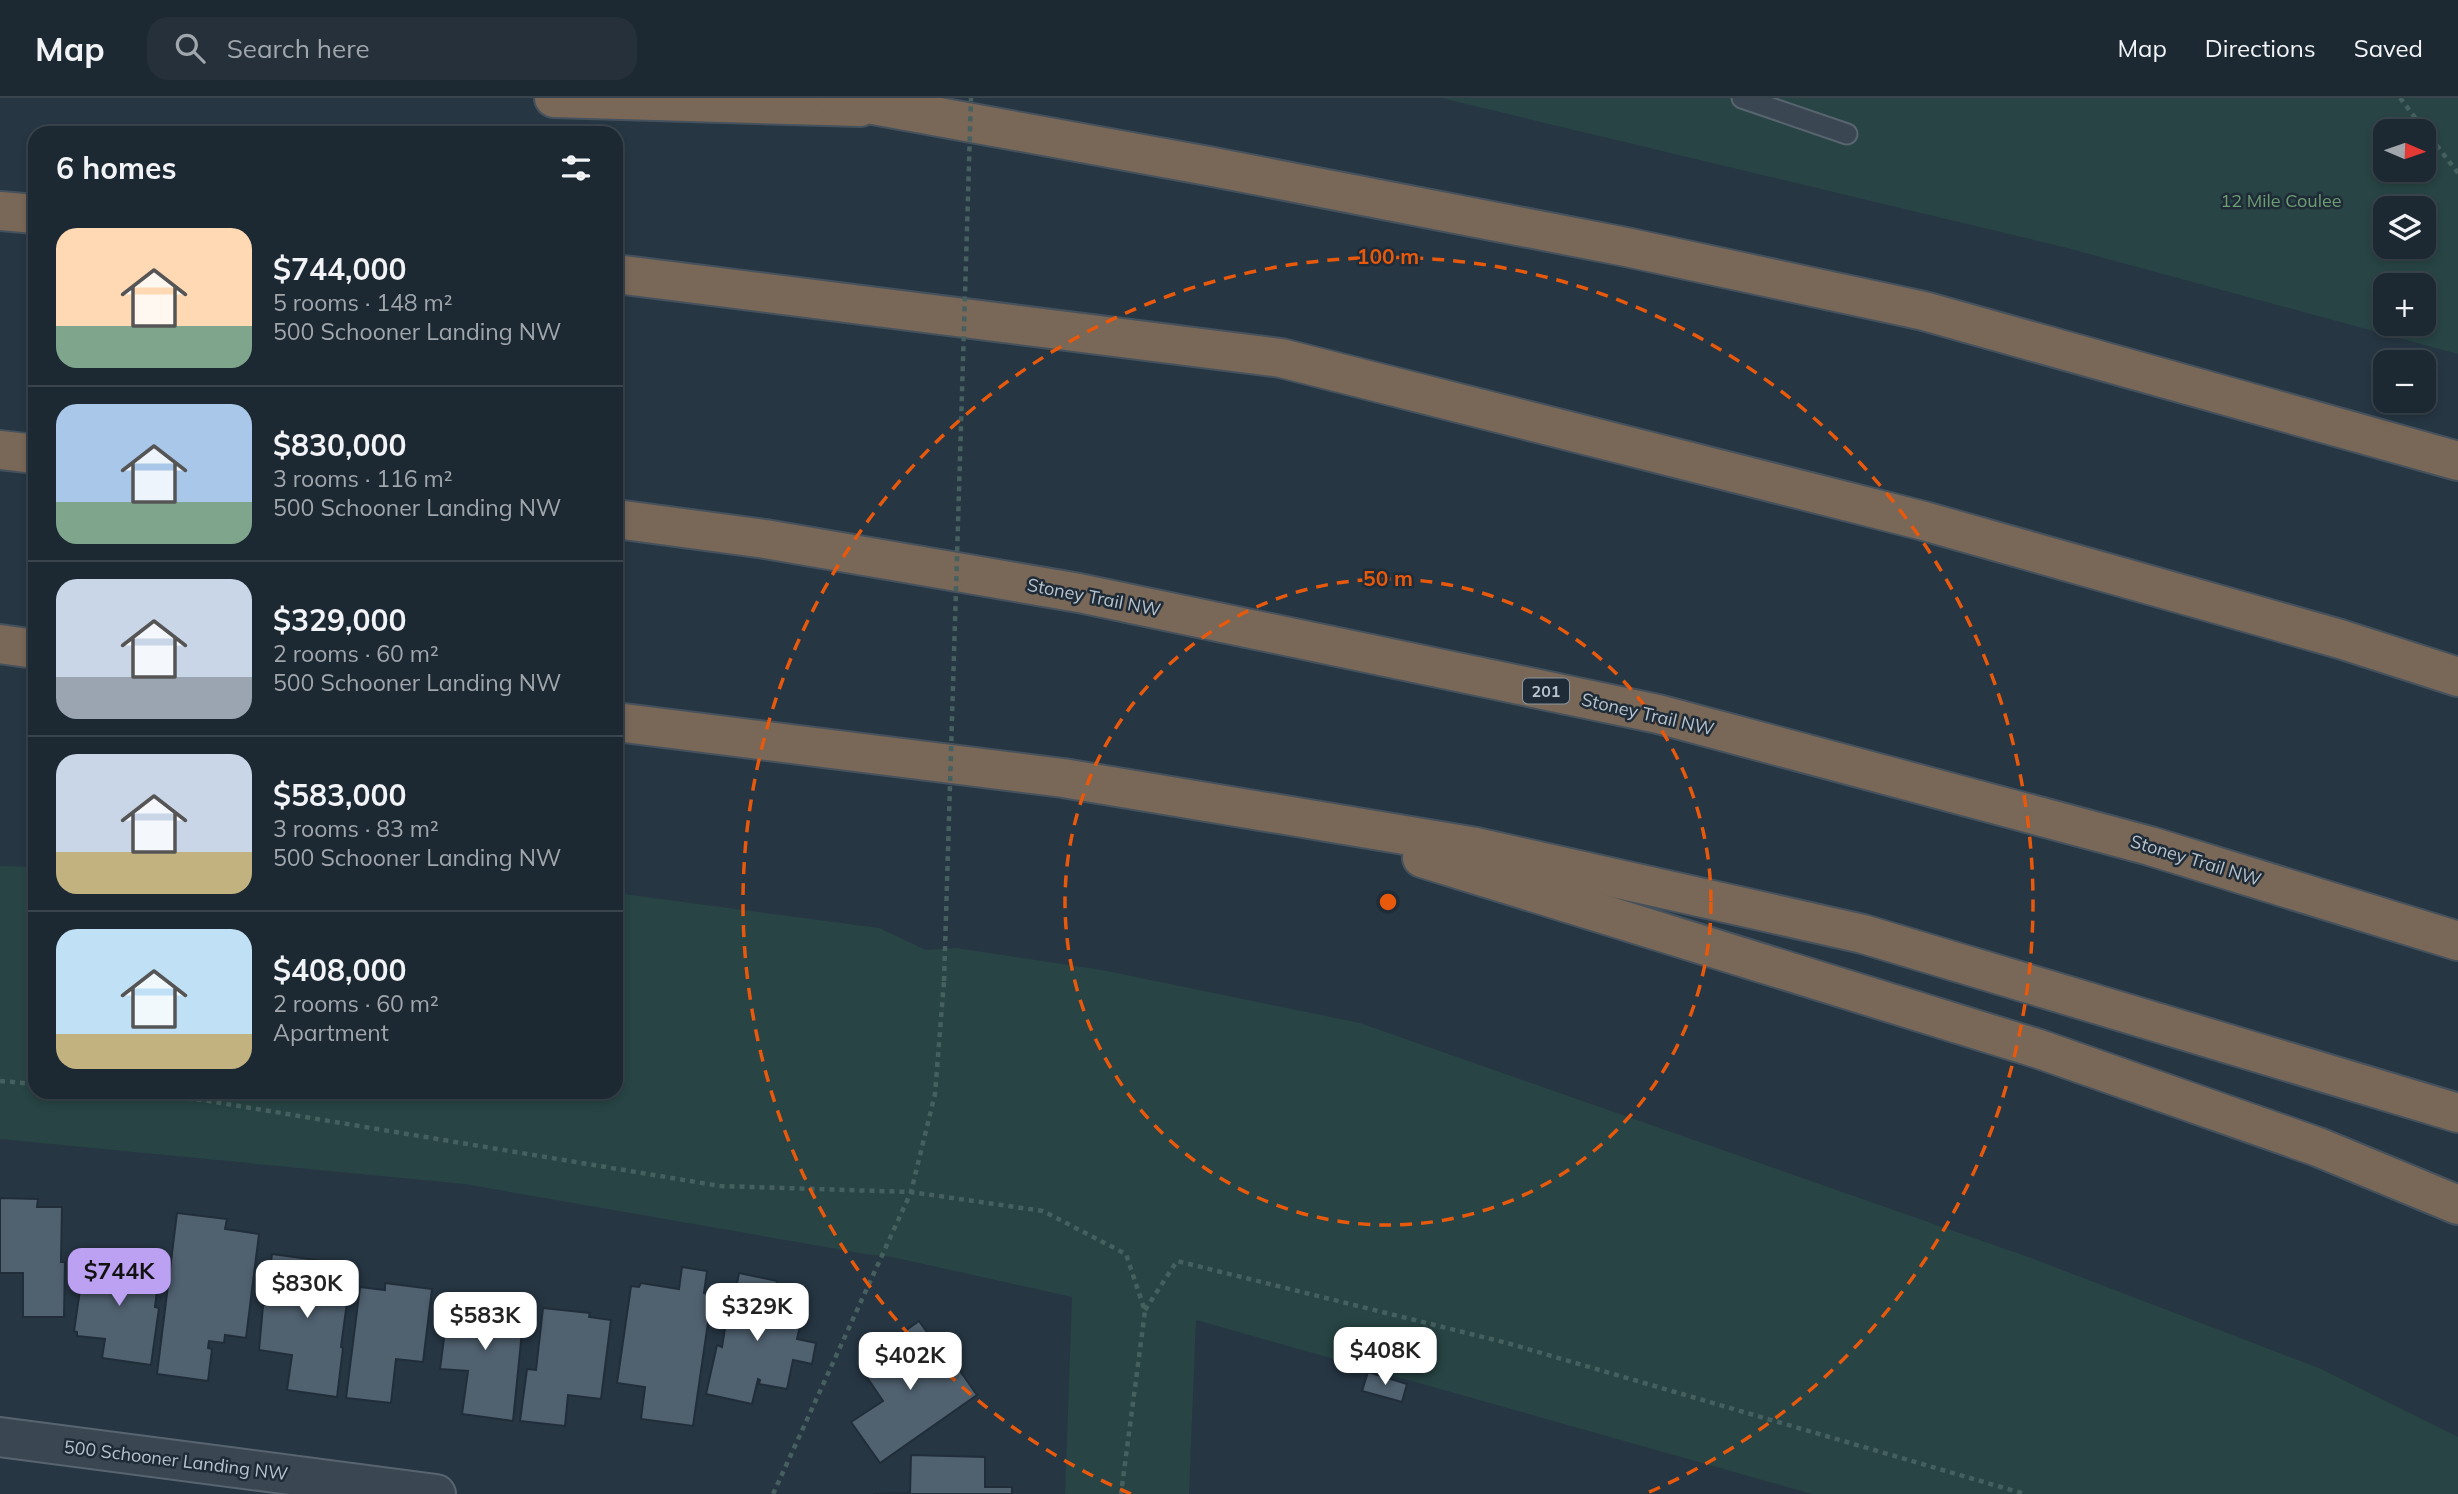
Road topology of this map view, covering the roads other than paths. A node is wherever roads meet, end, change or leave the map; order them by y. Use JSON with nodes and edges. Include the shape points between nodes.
{"nodes":[{"id":1,"x":554,"y":98,"type":"edge"},
{"id":2,"x":835,"y":98,"type":"edge"},
{"id":3,"x":1742,"y":98,"type":"edge"},
{"id":4,"x":890,"y":108,"type":"junction"},
{"id":5,"x":1847,"y":134,"type":"dead end"},
{"id":6,"x":0,"y":211,"type":"edge"},
{"id":7,"x":28,"y":213,"type":"edge"},
{"id":8,"x":623,"y":275,"type":"edge"},
{"id":9,"x":0,"y":450,"type":"edge"},
{"id":10,"x":28,"y":453,"type":"edge"},
{"id":11,"x":2458,"y":461,"type":"edge"},
{"id":12,"x":623,"y":520,"type":"edge"},
{"id":13,"x":0,"y":644,"type":"edge"},
{"id":14,"x":28,"y":649,"type":"edge"},
{"id":15,"x":28,"y":650,"type":"edge"},
{"id":16,"x":0,"y":651,"type":"edge"},
{"id":17,"x":2458,"y":677,"type":"edge"},
{"id":18,"x":623,"y":723,"type":"edge"},
{"id":19,"x":1279,"y":815,"type":"junction"},
{"id":20,"x":2458,"y":941,"type":"edge"},
{"id":21,"x":2458,"y":1113,"type":"edge"},
{"id":22,"x":2318,"y":1147,"type":"junction"},
{"id":23,"x":2458,"y":1206,"type":"edge"},
{"id":24,"x":2458,"y":1219,"type":"edge"},
{"id":25,"x":0,"y":1437,"type":"edge"},
{"id":26,"x":436,"y":1494,"type":"edge"}],
"edges":[{"from":1,"to":4,"type":"highway"},
{"from":2,"to":4,"type":"highway"},
{"from":3,"to":5,"type":"lane"},
{"from":4,"to":11,"type":"highway","via":[[1626,247],[1924,311]]},
{"from":6,"to":7,"type":"highway"},
{"from":8,"to":17,"type":"highway","via":[[1281,358],[1924,521]]},
{"from":9,"to":10,"type":"highway"},
{"from":12,"to":20,"type":"highway","name":"Stoney Trail NW","number":"201","via":[[765,539],[1079,593],[1658,715],[2150,845]]},
{"from":13,"to":14,"type":"highway"},
{"from":15,"to":16,"type":"highway"},
{"from":18,"to":19,"type":"highway","via":[[1063,778]]},
{"from":19,"to":21,"type":"highway","via":[[1476,847],[1863,934]]},
{"from":19,"to":22,"type":"highway","via":[[2039,1049]]},
{"from":22,"to":23,"type":"highway"},
{"from":22,"to":24,"type":"highway"},
{"from":25,"to":26,"type":"street","name":"500 Schooner Landing NW"}]}
